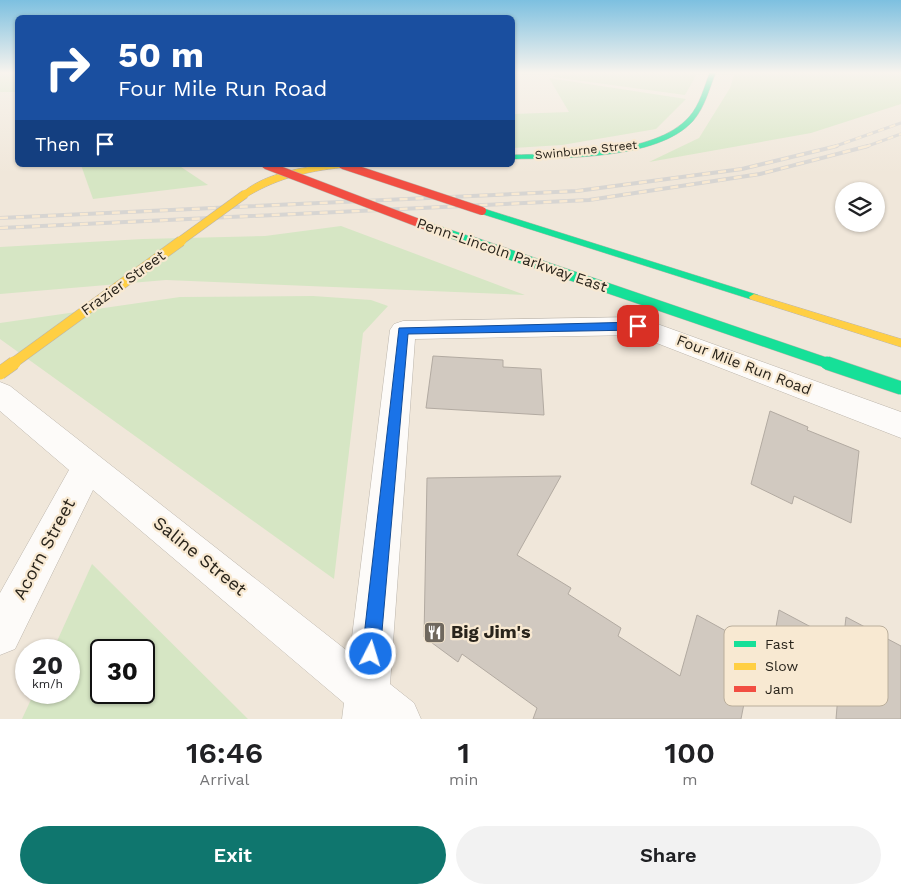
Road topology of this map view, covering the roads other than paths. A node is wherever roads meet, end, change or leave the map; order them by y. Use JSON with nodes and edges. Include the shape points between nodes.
{"nodes":[{"id":1,"x":697,"y":106,"type":"edge"},
{"id":2,"x":515,"y":157,"type":"edge"},
{"id":3,"x":271,"y":167,"type":"edge"},
{"id":4,"x":314,"y":167,"type":"edge"},
{"id":5,"x":349,"y":167,"type":"edge"},
{"id":6,"x":901,"y":343,"type":"edge"},
{"id":7,"x":0,"y":373,"type":"edge"},
{"id":8,"x":901,"y":388,"type":"edge"},
{"id":9,"x":0,"y":394,"type":"edge"},
{"id":10,"x":901,"y":425,"type":"edge"},
{"id":11,"x":89,"y":465,"type":"junction"},
{"id":12,"x":0,"y":634,"type":"edge"},
{"id":13,"x":366,"y":706,"type":"edge"},
{"id":14,"x":398,"y":719,"type":"edge"}],
"edges":[{"from":1,"to":2,"type":"main road","name":"Swinburne Street","via":[[691,118],[679,129],[658,140],[599,151]]},
{"from":3,"to":8,"type":"main road","name":"Penn-Lincoln Parkway East","bridge":true,"via":[[370,206]]},
{"from":4,"to":7,"type":"main road","name":"Frazier Street","bridge":true,"via":[[284,172],[245,194]]},
{"from":5,"to":6,"type":"main road","name":"Penn-Lincoln Parkway East","bridge":true},
{"from":9,"to":11,"type":"street","name":"Saline Street"},
{"from":10,"to":13,"type":"street","name":"Four Mile Run Road","via":[[638,326],[403,330]]},
{"from":11,"to":12,"type":"street","name":"Acorn Street"},
{"from":11,"to":13,"type":"street","name":"Saline Street"},
{"from":13,"to":14,"type":"street","name":"Saline Street"}]}
